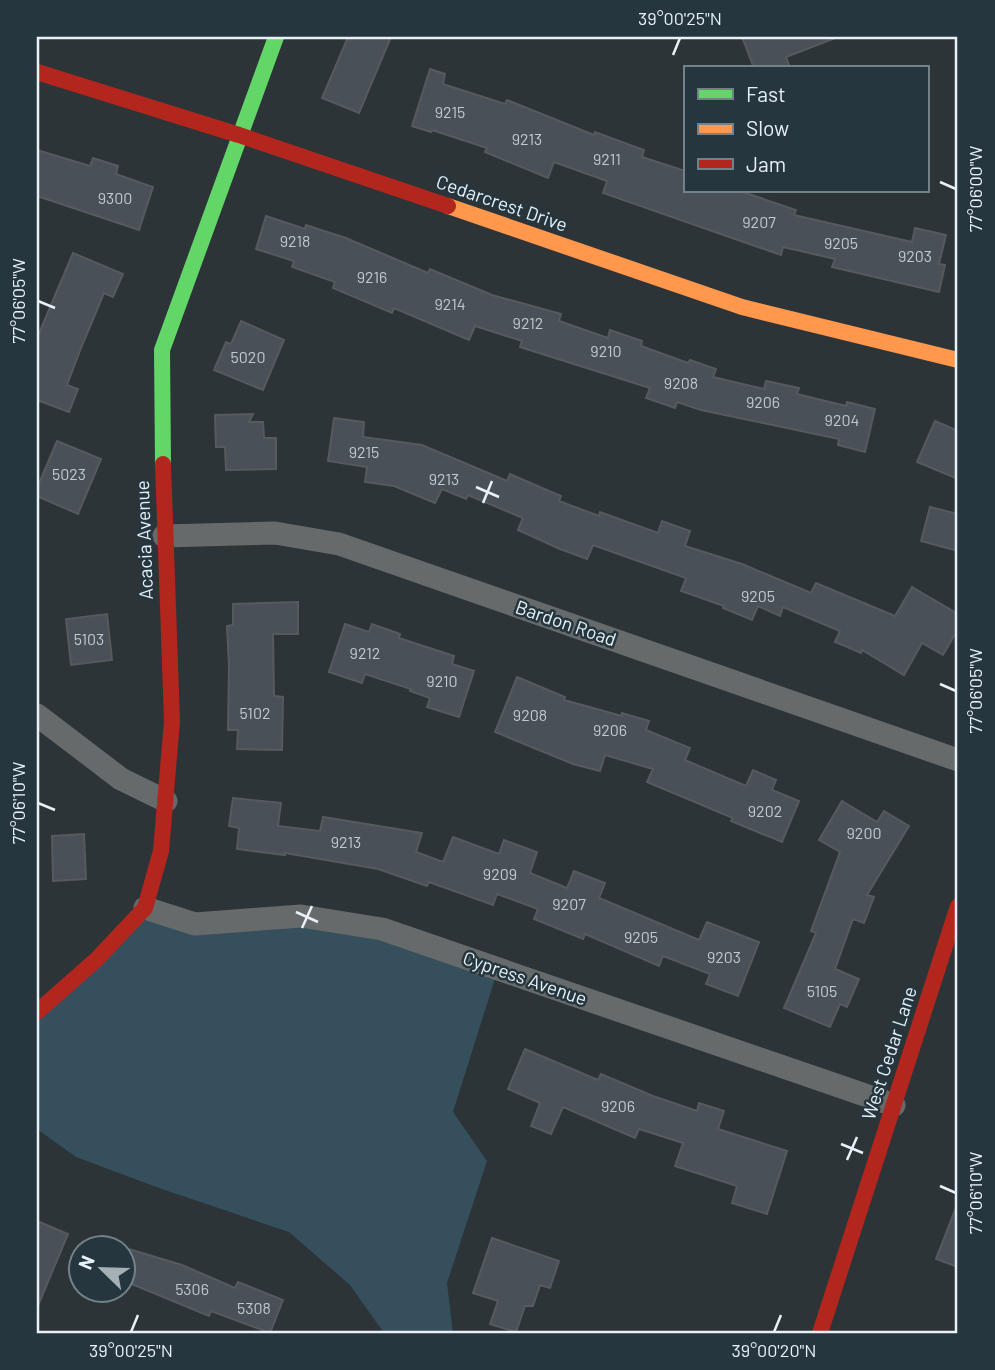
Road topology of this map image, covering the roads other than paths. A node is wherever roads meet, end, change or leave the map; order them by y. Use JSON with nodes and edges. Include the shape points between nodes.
{"nodes":[{"id":1,"x":276,"y":37,"type":"edge"},
{"id":2,"x":37,"y":72,"type":"edge"},
{"id":3,"x":239,"y":135,"type":"junction"},
{"id":4,"x":958,"y":360,"type":"edge"},
{"id":5,"x":164,"y":536,"type":"junction"},
{"id":6,"x":37,"y":715,"type":"edge"},
{"id":7,"x":958,"y":760,"type":"edge"},
{"id":8,"x":166,"y":801,"type":"junction"},
{"id":9,"x":958,"y":906,"type":"edge"},
{"id":10,"x":145,"y":908,"type":"junction"},
{"id":11,"x":37,"y":1012,"type":"edge"},
{"id":12,"x":894,"y":1105,"type":"junction"},
{"id":13,"x":820,"y":1333,"type":"edge"}],
"edges":[{"from":1,"to":3,"type":"street","name":"Acacia Avenue"},
{"from":2,"to":3,"type":"street","name":"Cedarcrest Drive"},
{"from":3,"to":4,"type":"street","name":"Cedarcrest Drive","via":[[742,307]]},
{"from":3,"to":5,"type":"street","name":"Acacia Avenue","via":[[162,350]]},
{"from":5,"to":7,"type":"street","name":"Bardon Road","via":[[275,533],[339,544]]},
{"from":5,"to":8,"type":"street","name":"Acacia Avenue","via":[[172,721]]},
{"from":6,"to":8,"type":"street","via":[[121,779]]},
{"from":8,"to":10,"type":"street","name":"Acacia Avenue","via":[[161,851]]},
{"from":9,"to":12,"type":"street","name":"West Cedar Lane"},
{"from":10,"to":11,"type":"street","name":"Acacia Avenue"},
{"from":10,"to":12,"type":"street","name":"Cypress Avenue","via":[[195,924],[301,916],[382,929]]},
{"from":12,"to":13,"type":"street","name":"West Cedar Lane"}]}
